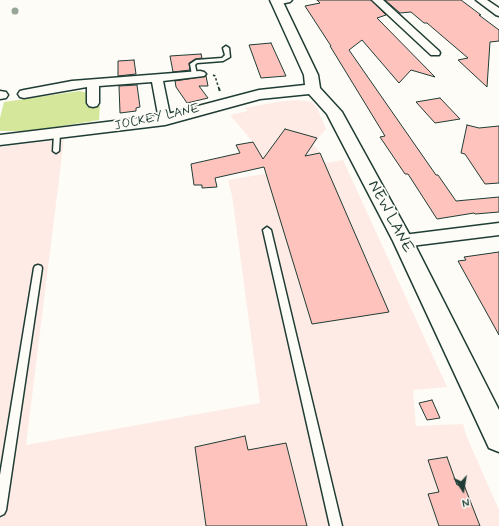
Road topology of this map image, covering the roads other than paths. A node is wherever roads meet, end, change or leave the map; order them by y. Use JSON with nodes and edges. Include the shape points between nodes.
{"nodes":[{"id":1,"x":280,"y":0,"type":"edge"},
{"id":2,"x":377,"y":0,"type":"edge"},
{"id":3,"x":481,"y":0,"type":"edge"},
{"id":4,"x":499,"y":13,"type":"edge"},
{"id":5,"x":226,"y":48,"type":"dead end"},
{"id":6,"x":435,"y":53,"type":"dead end"},
{"id":7,"x":197,"y":74,"type":"joint"},
{"id":8,"x":157,"y":78,"type":"junction"},
{"id":9,"x":93,"y":83,"type":"junction"},
{"id":10,"x":313,"y":89,"type":"junction"},
{"id":11,"x":24,"y":94,"type":"dead end"},
{"id":12,"x":93,"y":103,"type":"dead end"},
{"id":13,"x":164,"y":120,"type":"junction"},
{"id":14,"x":57,"y":134,"type":"junction"},
{"id":15,"x":0,"y":140,"type":"edge"},
{"id":16,"x":56,"y":151,"type":"dead end"},
{"id":17,"x":499,"y":229,"type":"edge"},
{"id":18,"x":267,"y":230,"type":"dead end"},
{"id":19,"x":404,"y":241,"type":"junction"},
{"id":20,"x":38,"y":268,"type":"dead end"},
{"id":21,"x":499,"y":438,"type":"edge"},
{"id":22,"x":0,"y":510,"type":"edge"},
{"id":23,"x":336,"y":526,"type":"edge"}],
"edges":[{"from":1,"to":10,"type":"street","name":"NEW LANE","via":[[311,75]]},
{"from":2,"to":6,"type":"street"},
{"from":3,"to":4,"type":"street"},
{"from":5,"to":7,"type":"lane","via":[[228,56],[223,59],[196,62],[192,65]]},
{"from":7,"to":8,"type":"street"},
{"from":8,"to":9,"type":"street"},
{"from":8,"to":13,"type":"street"},
{"from":9,"to":11,"type":"street"},
{"from":9,"to":12,"type":"street"},
{"from":10,"to":13,"type":"street","name":"JOCKEY LANE","via":[[259,96]]},
{"from":10,"to":19,"type":"street","name":"NEW LANE","via":[[334,112]]},
{"from":13,"to":14,"type":"street","name":"JOCKEY LANE"},
{"from":14,"to":15,"type":"street","name":"JOCKEY LANE"},
{"from":14,"to":16,"type":"lane"},
{"from":17,"to":19,"type":"street"},
{"from":18,"to":23,"type":"lane"},
{"from":19,"to":21,"type":"street","name":"NEW LANE"},
{"from":20,"to":22,"type":"lane"}]}
